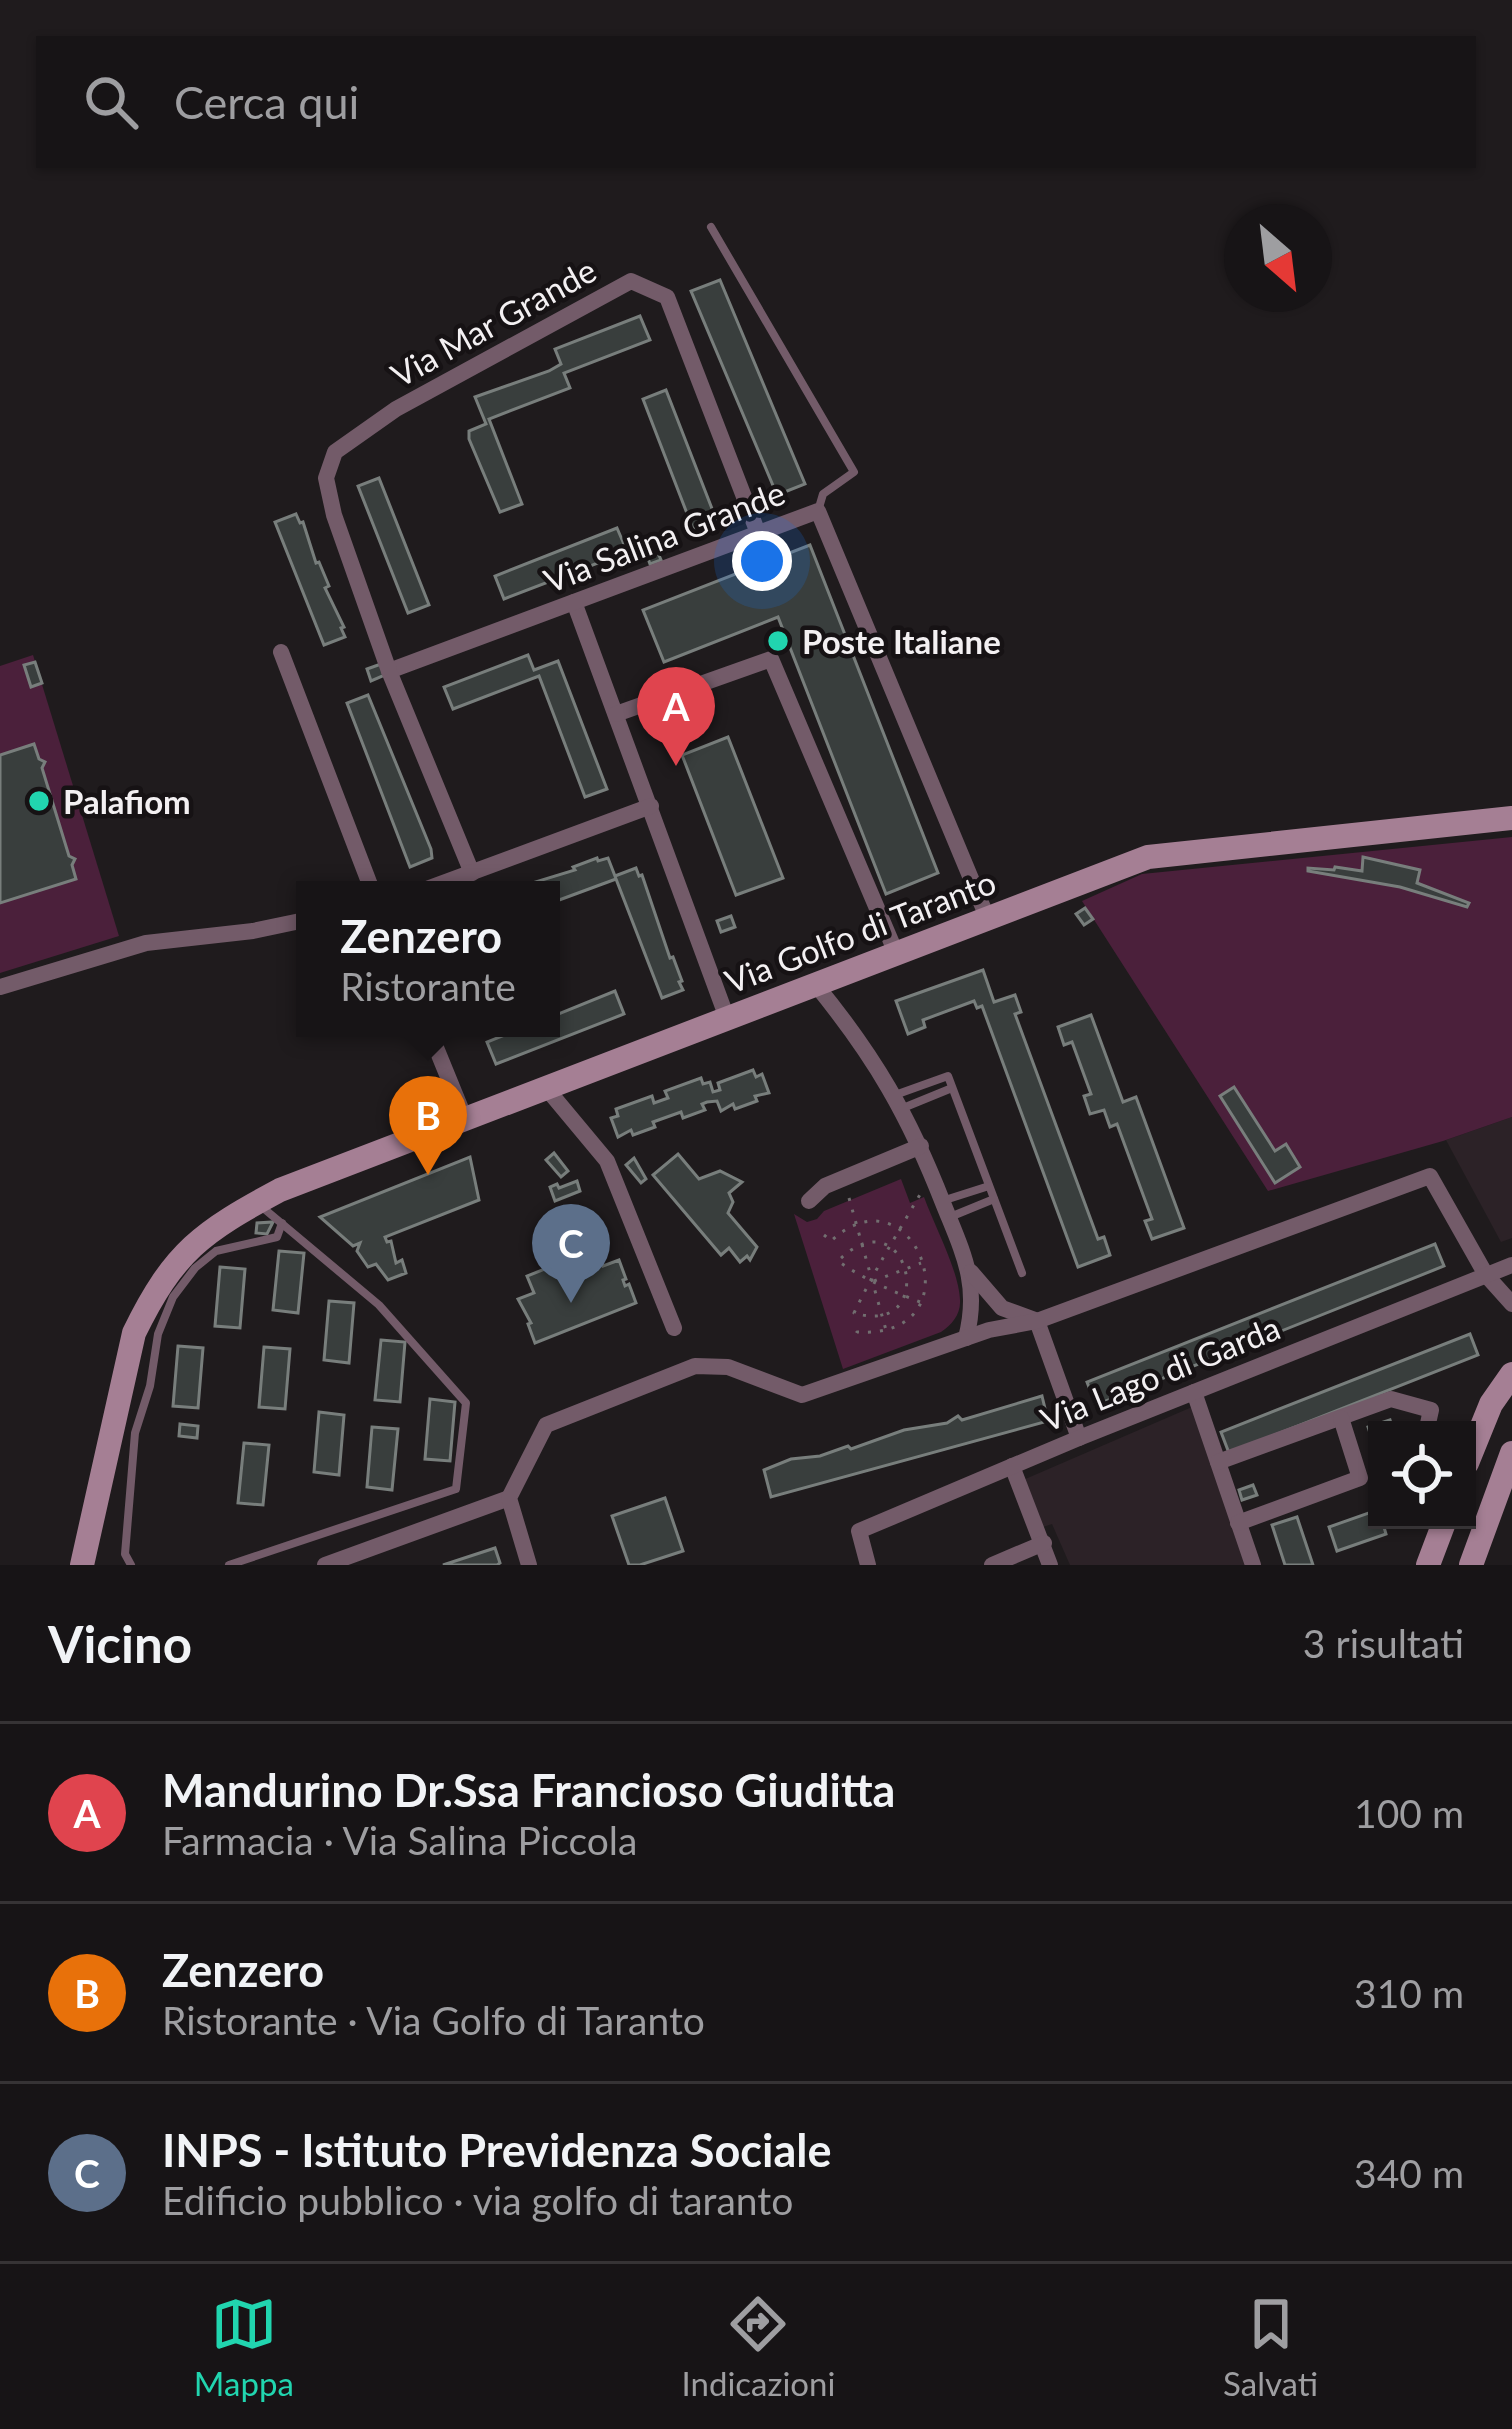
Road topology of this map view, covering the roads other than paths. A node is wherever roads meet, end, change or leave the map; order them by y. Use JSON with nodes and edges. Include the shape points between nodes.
{"nodes":[{"id":1,"x":711,"y":227,"type":"dead end"},
{"id":2,"x":818,"y":511,"type":"junction"},
{"id":3,"x":758,"y":533,"type":"junction"},
{"id":4,"x":574,"y":602,"type":"junction"},
{"id":5,"x":281,"y":652,"type":"dead end"},
{"id":6,"x":389,"y":671,"type":"junction"},
{"id":7,"x":616,"y":714,"type":"junction"},
{"id":8,"x":651,"y":806,"type":"junction"},
{"id":9,"x":1512,"y":818,"type":"edge"},
{"id":10,"x":472,"y":873,"type":"junction"},
{"id":11,"x":369,"y":881,"type":"edge"},
{"id":12,"x":449,"y":881,"type":"edge"},
{"id":13,"x":987,"y":917,"type":"junction"},
{"id":14,"x":296,"y":922,"type":"edge"},
{"id":15,"x":896,"y":953,"type":"junction"},
{"id":16,"x":816,"y":985,"type":"junction"},
{"id":17,"x":0,"y":987,"type":"edge"},
{"id":18,"x":727,"y":1018,"type":"junction"},
{"id":19,"x":432,"y":1037,"type":"edge"},
{"id":20,"x":952,"y":1088,"type":"junction"},
{"id":21,"x":547,"y":1089,"type":"junction"},
{"id":22,"x":899,"y":1101,"type":"junction"},
{"id":23,"x":466,"y":1121,"type":"junction"},
{"id":24,"x":921,"y":1146,"type":"junction"},
{"id":25,"x":989,"y":1186,"type":"junction"},
{"id":26,"x":994,"y":1199,"type":"junction"},
{"id":27,"x":808,"y":1201,"type":"dead end"},
{"id":28,"x":256,"y":1203,"type":"junction"},
{"id":29,"x":946,"y":1209,"type":"junction"},
{"id":30,"x":282,"y":1223,"type":"junction"},
{"id":31,"x":1512,"y":1265,"type":"edge"},
{"id":32,"x":970,"y":1272,"type":"junction"},
{"id":33,"x":1022,"y":1274,"type":"dead end"},
{"id":34,"x":1486,"y":1275,"type":"junction"},
{"id":35,"x":1512,"y":1304,"type":"edge"},
{"id":36,"x":1036,"y":1321,"type":"junction"},
{"id":37,"x":674,"y":1328,"type":"dead end"},
{"id":38,"x":965,"y":1338,"type":"junction"},
{"id":39,"x":1512,"y":1374,"type":"edge"},
{"id":40,"x":1194,"y":1392,"type":"junction"},
{"id":41,"x":1341,"y":1418,"type":"junction"},
{"id":42,"x":1428,"y":1421,"type":"edge"},
{"id":43,"x":1476,"y":1428,"type":"edge"},
{"id":44,"x":1079,"y":1438,"type":"junction"},
{"id":45,"x":1512,"y":1453,"type":"edge"},
{"id":46,"x":1218,"y":1462,"type":"junction"},
{"id":47,"x":1012,"y":1466,"type":"junction"},
{"id":48,"x":509,"y":1498,"type":"junction"},
{"id":49,"x":1238,"y":1523,"type":"junction"},
{"id":50,"x":1442,"y":1529,"type":"edge"},
{"id":51,"x":1045,"y":1543,"type":"junction"},
{"id":52,"x":82,"y":1565,"type":"edge"},
{"id":53,"x":131,"y":1565,"type":"edge"},
{"id":54,"x":229,"y":1565,"type":"edge"},
{"id":55,"x":326,"y":1565,"type":"edge"},
{"id":56,"x":529,"y":1565,"type":"edge"},
{"id":57,"x":868,"y":1565,"type":"edge"},
{"id":58,"x":992,"y":1565,"type":"edge"},
{"id":59,"x":1050,"y":1565,"type":"edge"},
{"id":60,"x":1252,"y":1565,"type":"edge"},
{"id":61,"x":1429,"y":1565,"type":"edge"},
{"id":62,"x":1471,"y":1565,"type":"edge"}],
"edges":[{"from":1,"to":2,"type":"lane","via":[[854,472],[824,494]]},
{"from":2,"to":3,"type":"street","name":"Via Salina Grande"},
{"from":2,"to":13,"type":"street","name":"Via Salina Grande"},
{"from":3,"to":4,"type":"street","name":"Via Salina Grande"},
{"from":3,"to":6,"type":"street","name":"Via Mar Grande","via":[[667,297],[631,281],[396,409],[335,452],[326,478],[334,515]]},
{"from":4,"to":6,"type":"street","name":"Via Salina Grande"},
{"from":4,"to":7,"type":"street"},
{"from":5,"to":11,"type":"street"},
{"from":6,"to":10,"type":"street"},
{"from":7,"to":8,"type":"street"},
{"from":7,"to":15,"type":"street","via":[[771,659]]},
{"from":8,"to":10,"type":"street"},
{"from":8,"to":18,"type":"street"},
{"from":9,"to":13,"type":"street","name":"Via Golfo di Taranto","via":[[1148,857]]},
{"from":10,"to":12,"type":"street"},
{"from":13,"to":15,"type":"street","name":"Via Golfo di Taranto"},
{"from":14,"to":17,"type":"street","via":[[146,943]]},
{"from":15,"to":16,"type":"street","name":"Via Golfo di Taranto"},
{"from":16,"to":18,"type":"street","name":"Via Golfo di Taranto"},
{"from":16,"to":22,"type":"street"},
{"from":18,"to":21,"type":"street","name":"Via Golfo di Taranto"},
{"from":19,"to":23,"type":"street"},
{"from":20,"to":22,"type":"lane"},
{"from":20,"to":22,"type":"lane","via":[[948,1076]]},
{"from":20,"to":25,"type":"lane"},
{"from":21,"to":23,"type":"street","name":"Via Golfo di Taranto"},
{"from":21,"to":37,"type":"street","via":[[607,1161]]},
{"from":22,"to":24,"type":"street"},
{"from":23,"to":28,"type":"street","name":"Via Golfo di Taranto"},
{"from":24,"to":27,"type":"street","via":[[825,1186]]},
{"from":24,"to":29,"type":"street"},
{"from":25,"to":26,"type":"lane"},
{"from":25,"to":29,"type":"lane"},
{"from":26,"to":29,"type":"lane"},
{"from":26,"to":33,"type":"lane"},
{"from":28,"to":30,"type":"lane"},
{"from":28,"to":52,"type":"street","name":"Via Golfo di Taranto","via":[[213,1227],[174,1264],[142,1316]]},
{"from":29,"to":32,"type":"street"},
{"from":30,"to":53,"type":"lane","via":[[277,1237],[216,1251],[173,1298],[135,1433],[125,1554]]},
{"from":30,"to":54,"type":"lane","via":[[379,1304],[466,1403],[456,1489]]},
{"from":31,"to":34,"type":"street","name":"Via Lago di Garda"},
{"from":32,"to":36,"type":"street","via":[[1002,1308]]},
{"from":32,"to":38,"type":"street"},
{"from":34,"to":35,"type":"street"},
{"from":34,"to":36,"type":"street","via":[[1430,1176]]},
{"from":34,"to":40,"type":"street","name":"Via Lago di Garda"},
{"from":36,"to":38,"type":"street"},
{"from":36,"to":44,"type":"street"},
{"from":38,"to":48,"type":"street","via":[[802,1395],[728,1366],[695,1366],[546,1425]]},
{"from":39,"to":43,"type":"street"},
{"from":40,"to":44,"type":"street","name":"Via Lago di Garda"},
{"from":40,"to":46,"type":"street"},
{"from":41,"to":42,"type":"street","via":[[1390,1399],[1430,1410]]},
{"from":41,"to":46,"type":"street"},
{"from":41,"to":49,"type":"street","via":[[1360,1478]]},
{"from":44,"to":47,"type":"street","name":"Via Lago di Garda"},
{"from":45,"to":62,"type":"street"},
{"from":46,"to":49,"type":"street"},
{"from":47,"to":51,"type":"street"},
{"from":47,"to":57,"type":"street","name":"Via Lago di Garda","via":[[859,1531]]},
{"from":48,"to":55,"type":"street"},
{"from":48,"to":56,"type":"street"},
{"from":49,"to":60,"type":"street"},
{"from":50,"to":61,"type":"street"},
{"from":51,"to":58,"type":"street"},
{"from":51,"to":59,"type":"street"}]}
